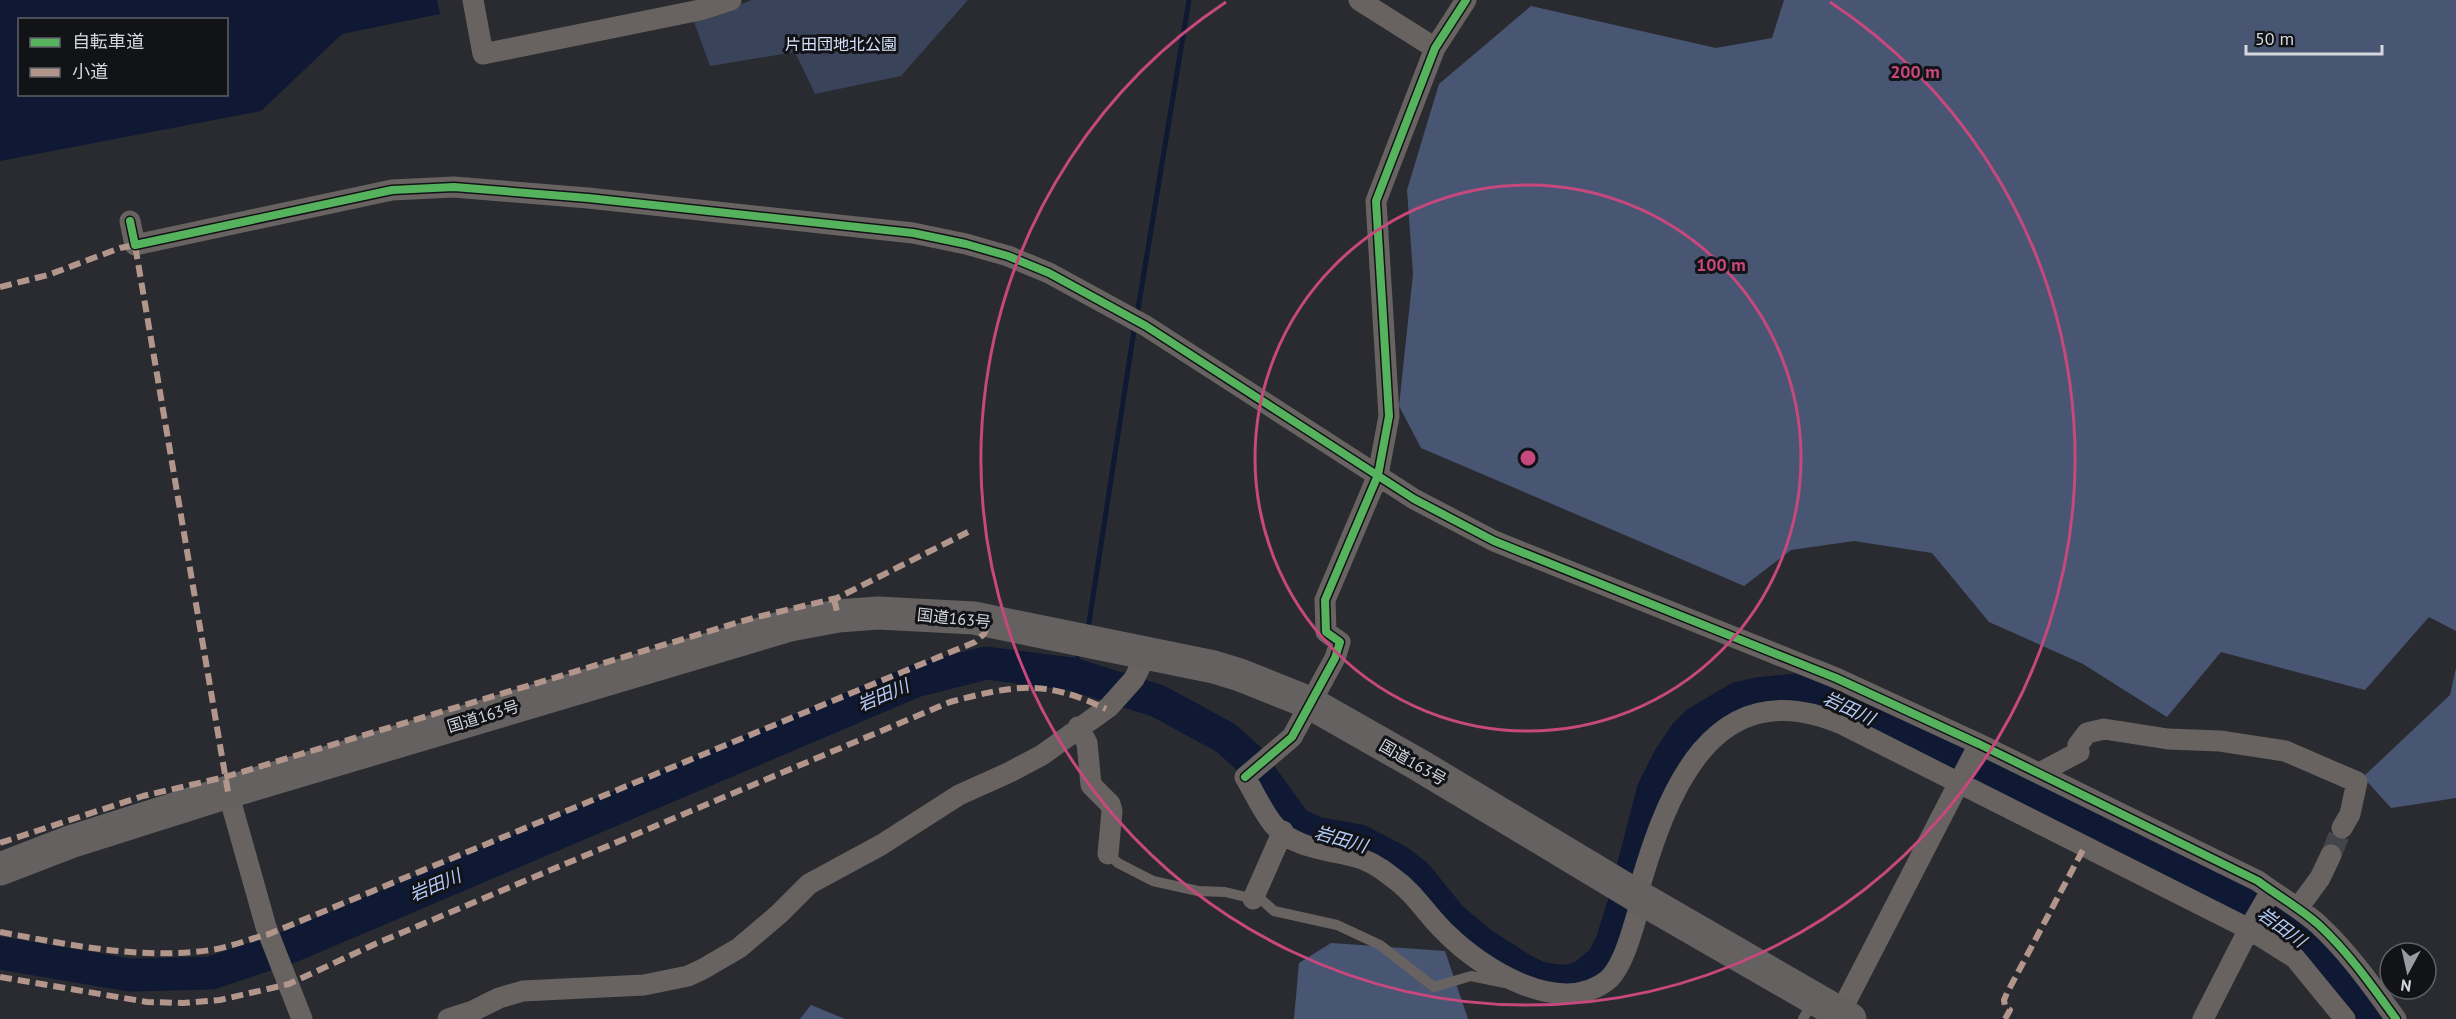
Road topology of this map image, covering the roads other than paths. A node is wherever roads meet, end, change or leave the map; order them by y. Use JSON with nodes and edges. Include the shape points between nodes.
{"nodes":[{"id":1,"x":473,"y":0,"type":"edge"},
{"id":2,"x":730,"y":0,"type":"edge"},
{"id":3,"x":1359,"y":0,"type":"edge"},
{"id":4,"x":1466,"y":0,"type":"edge"},
{"id":5,"x":1435,"y":48,"type":"junction"},
{"id":6,"x":130,"y":221,"type":"dead end"},
{"id":7,"x":1378,"y":475,"type":"junction"},
{"id":8,"x":1141,"y":666,"type":"junction"},
{"id":9,"x":1310,"y":703,"type":"junction"},
{"id":10,"x":1078,"y":728,"type":"junction"},
{"id":11,"x":1978,"y":746,"type":"junction"},
{"id":12,"x":2042,"y":775,"type":"junction"},
{"id":13,"x":1960,"y":781,"type":"junction"},
{"id":14,"x":228,"y":792,"type":"junction"},
{"id":15,"x":2342,"y":828,"type":"tunnel mouth"},
{"id":16,"x":1283,"y":831,"type":"junction"},
{"id":17,"x":1108,"y":854,"type":"joint"},
{"id":18,"x":2331,"y":855,"type":"tunnel mouth"},
{"id":19,"x":0,"y":869,"type":"edge"},
{"id":20,"x":1632,"y":893,"type":"junction"},
{"id":21,"x":2269,"y":895,"type":"junction"},
{"id":22,"x":1253,"y":899,"type":"junction"},
{"id":23,"x":2298,"y":908,"type":"junction"},
{"id":24,"x":2250,"y":926,"type":"junction"},
{"id":25,"x":1514,"y":984,"type":"junction"},
{"id":26,"x":1827,"y":1012,"type":"edge"},
{"id":27,"x":302,"y":1019,"type":"edge"},
{"id":28,"x":448,"y":1019,"type":"edge"},
{"id":29,"x":2203,"y":1019,"type":"edge"},
{"id":30,"x":2345,"y":1019,"type":"edge"},
{"id":31,"x":2396,"y":1019,"type":"edge"}],
"edges":[{"from":1,"to":2,"type":"street","via":[[483,54],[700,10]]},
{"from":3,"to":5,"type":"street"},
{"from":4,"to":5,"type":"street"},
{"from":5,"to":7,"type":"street","via":[[1376,201],[1389,416]]},
{"from":6,"to":7,"type":"street","via":[[135,245],[392,190],[454,187],[913,233],[1008,256],[1049,273],[1146,326]]},
{"from":7,"to":9,"type":"street","via":[[1325,600],[1326,632],[1340,642]]},
{"from":7,"to":11,"type":"street","via":[[1414,499],[1494,541],[1836,678]]},
{"from":8,"to":9,"type":"highway","name":"国道163号","via":[[1214,667]]},
{"from":8,"to":10,"type":"street","via":[[1109,707]]},
{"from":8,"to":14,"type":"highway","name":"国道163号","via":[[974,618],[878,613],[838,616],[790,625],[654,664]]},
{"from":9,"to":16,"type":"street","via":[[1292,737],[1245,777],[1274,825]]},
{"from":9,"to":20,"type":"highway","name":"国道163号"},
{"from":10,"to":17,"type":"street","via":[[1087,743],[1091,785],[1106,799],[1112,812]]},
{"from":10,"to":28,"type":"street","via":[[1042,754],[960,795],[809,884],[739,948],[688,976],[644,985],[523,991]]},
{"from":11,"to":12,"type":"street"},
{"from":11,"to":13,"type":"street"},
{"from":12,"to":15,"type":"street","via":[[2079,752],[2078,745],[2086,734],[2104,729],[2285,751],[2358,782]]},
{"from":12,"to":21,"type":"street","via":[[2258,881]]},
{"from":13,"to":20,"type":"street","via":[[1821,716],[1794,711],[1752,715],[1721,731],[1687,769]]},
{"from":13,"to":24,"type":"street"},
{"from":13,"to":26,"type":"street"},
{"from":14,"to":19,"type":"highway","name":"国道163号","via":[[70,842]]},
{"from":14,"to":27,"type":"street","via":[[269,934]]},
{"from":16,"to":22,"type":"street"},
{"from":16,"to":25,"type":"street","via":[[1305,846],[1354,856],[1392,876],[1447,935]]},
{"from":17,"to":22,"type":"lane","via":[[1153,881]]},
{"from":18,"to":23,"type":"street"},
{"from":20,"to":25,"type":"street","via":[[1619,963],[1600,986],[1563,998],[1534,993]]},
{"from":20,"to":26,"type":"highway","name":"国道163号"},
{"from":21,"to":23,"type":"street"},
{"from":21,"to":24,"type":"street"},
{"from":22,"to":25,"type":"lane","via":[[1263,901],[1274,911],[1337,925],[1380,945],[1434,987],[1471,976]]},
{"from":23,"to":31,"type":"street","via":[[2358,968]]},
{"from":24,"to":29,"type":"street"},
{"from":24,"to":30,"type":"street","via":[[2295,958]]}]}
